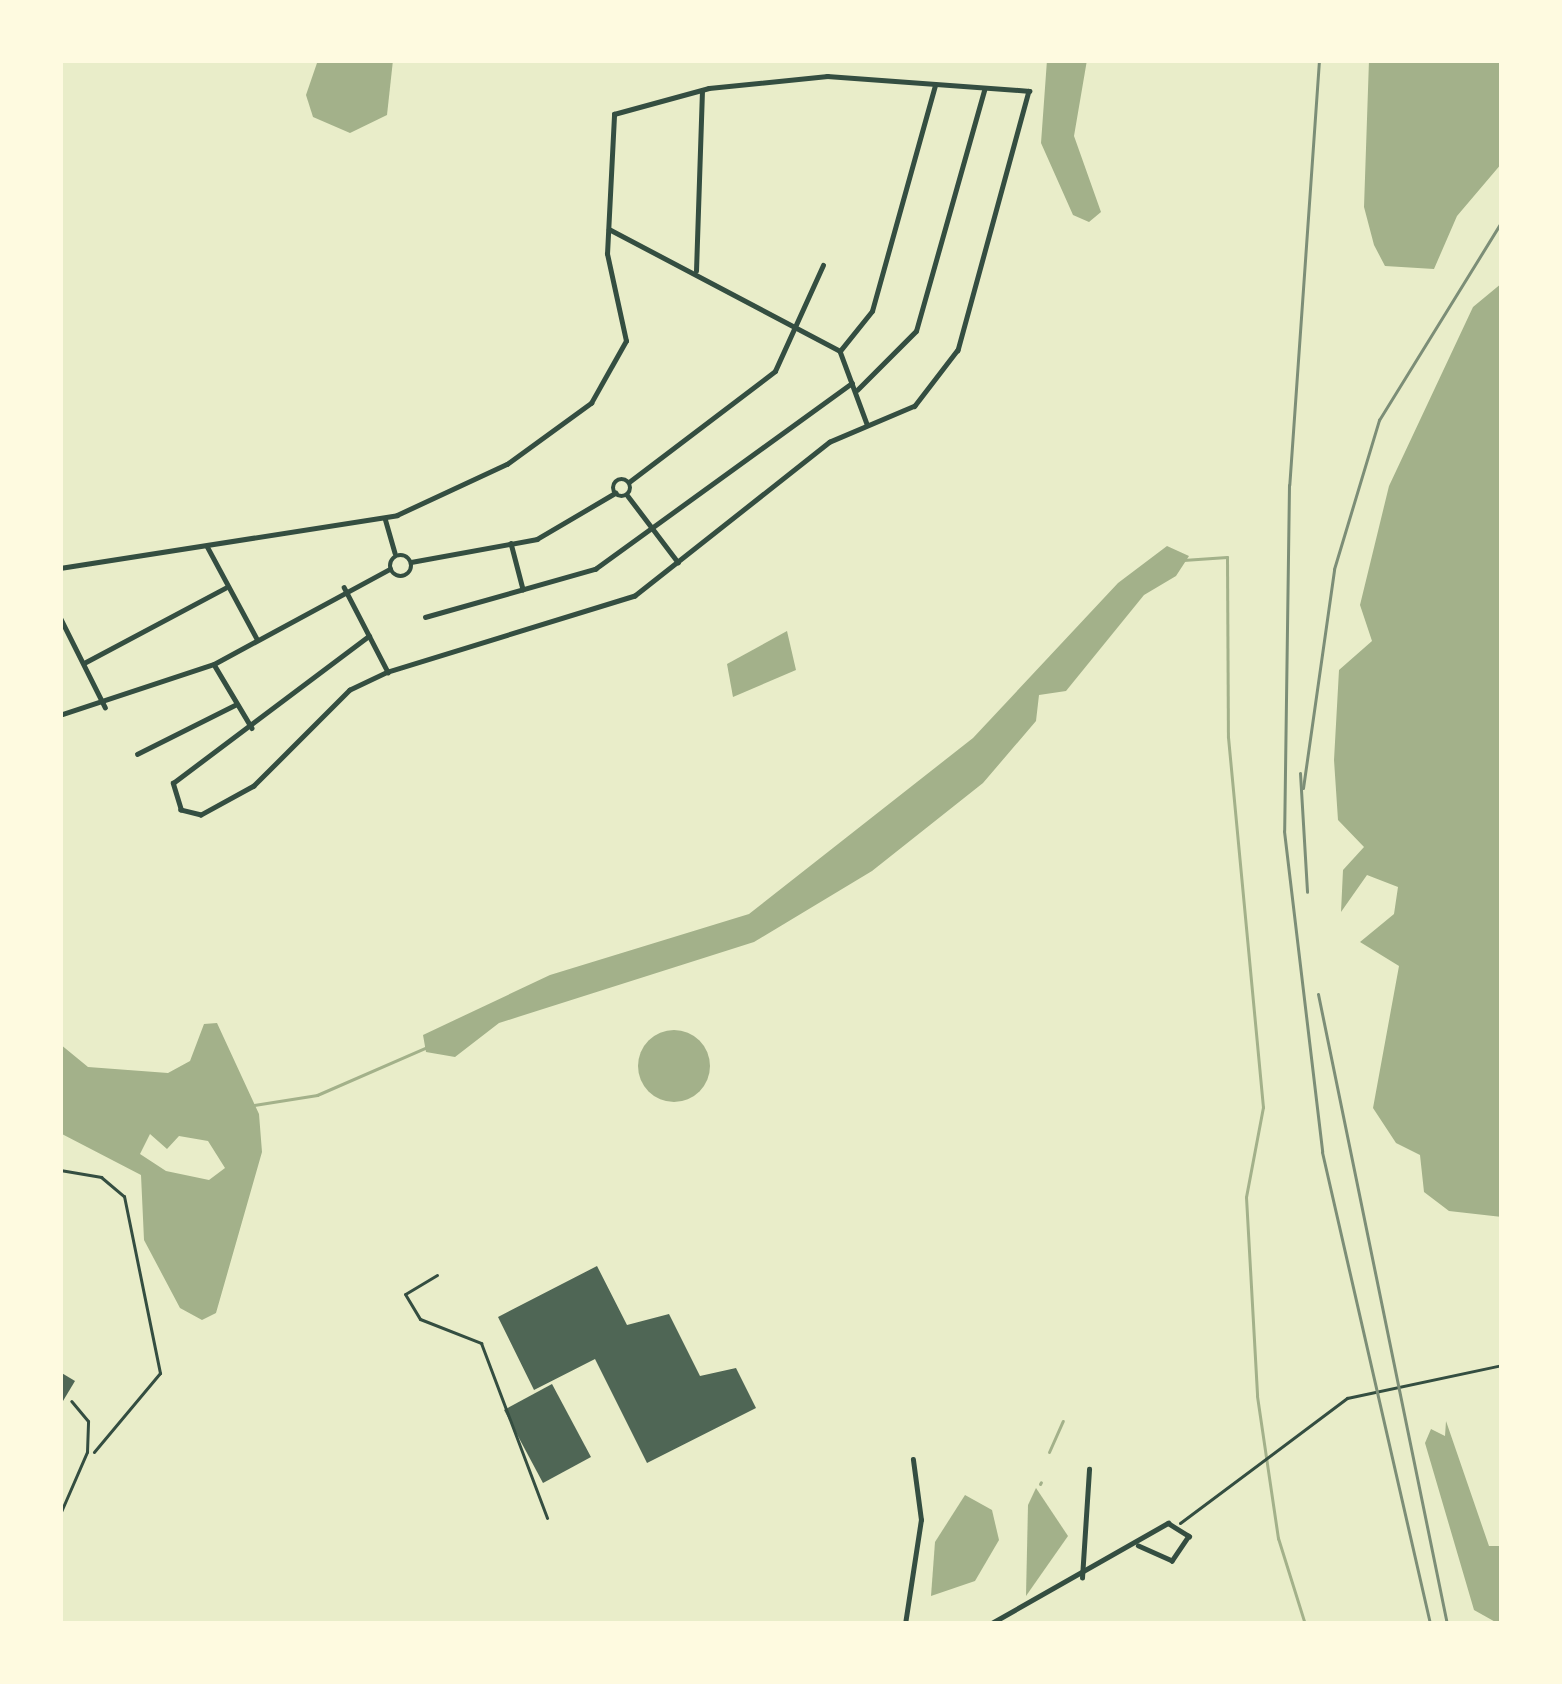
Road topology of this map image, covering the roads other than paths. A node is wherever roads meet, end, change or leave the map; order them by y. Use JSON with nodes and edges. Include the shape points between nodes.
{"nodes":[{"id":1,"x":935,"y":85,"type":"junction"},
{"id":2,"x":702,"y":90,"type":"junction"},
{"id":3,"x":984,"y":91,"type":"junction"},
{"id":4,"x":609,"y":230,"type":"junction"},
{"id":5,"x":823,"y":265,"type":"dead end"},
{"id":6,"x":696,"y":271,"type":"junction"},
{"id":7,"x":800,"y":331,"type":"junction"},
{"id":8,"x":840,"y":352,"type":"junction"},
{"id":9,"x":852,"y":383,"type":"junction"},
{"id":10,"x":855,"y":391,"type":"junction"},
{"id":11,"x":868,"y":424,"type":"junction"},
{"id":12,"x":629,"y":482,"type":"junction"},
{"id":13,"x":615,"y":494,"type":"junction"},
{"id":14,"x":628,"y":496,"type":"junction"},
{"id":15,"x":385,"y":518,"type":"junction"},
{"id":16,"x":652,"y":528,"type":"junction"},
{"id":17,"x":511,"y":543,"type":"junction"},
{"id":18,"x":207,"y":546,"type":"junction"},
{"id":19,"x":396,"y":556,"type":"junction"},
{"id":20,"x":411,"y":562,"type":"junction"},
{"id":21,"x":678,"y":562,"type":"junction"},
{"id":22,"x":60,"y":568,"type":"edge"},
{"id":23,"x":390,"y":569,"type":"junction"},
{"id":24,"x":225,"y":587,"type":"junction"},
{"id":25,"x":344,"y":587,"type":"junction"},
{"id":26,"x":523,"y":590,"type":"junction"},
{"id":27,"x":60,"y":616,"type":"edge"},
{"id":28,"x":425,"y":617,"type":"dead end"},
{"id":29,"x":369,"y":635,"type":"junction"},
{"id":30,"x":257,"y":639,"type":"junction"},
{"id":31,"x":84,"y":663,"type":"junction"},
{"id":32,"x":214,"y":664,"type":"junction"},
{"id":33,"x":388,"y":672,"type":"junction"},
{"id":34,"x":236,"y":705,"type":"junction"},
{"id":35,"x":105,"y":707,"type":"junction"},
{"id":36,"x":60,"y":716,"type":"edge"},
{"id":37,"x":252,"y":728,"type":"junction"},
{"id":38,"x":137,"y":754,"type":"dead end"},
{"id":39,"x":437,"y":1275,"type":"dead end"},
{"id":40,"x":71,"y":1400,"type":"dead end"},
{"id":41,"x":913,"y":1460,"type":"dead end"},
{"id":42,"x":1089,"y":1469,"type":"dead end"},
{"id":43,"x":60,"y":1514,"type":"edge"},
{"id":44,"x":548,"y":1518,"type":"dead end"},
{"id":45,"x":1138,"y":1546,"type":"junction"},
{"id":46,"x":1082,"y":1578,"type":"junction"},
{"id":47,"x":905,"y":1624,"type":"edge"},
{"id":48,"x":990,"y":1624,"type":"edge"}],
"edges":[{"from":1,"to":2,"type":"street","via":[[827,76]]},
{"from":1,"to":3,"type":"street"},
{"from":1,"to":8,"type":"street","via":[[872,310]]},
{"from":2,"to":4,"type":"street","via":[[607,120]]},
{"from":2,"to":6,"type":"street"},
{"from":3,"to":10,"type":"street","via":[[916,332],[874,384]]},
{"from":3,"to":11,"type":"street","via":[[1029,91],[958,350],[915,406]]},
{"from":4,"to":6,"type":"street"},
{"from":4,"to":15,"type":"street","via":[[626,340],[590,403],[507,464]]},
{"from":5,"to":7,"type":"street"},
{"from":6,"to":7,"type":"street"},
{"from":7,"to":8,"type":"street"},
{"from":7,"to":12,"type":"street","via":[[775,371]]},
{"from":8,"to":9,"type":"street"},
{"from":9,"to":10,"type":"street"},
{"from":9,"to":16,"type":"street"},
{"from":10,"to":11,"type":"street"},
{"from":11,"to":21,"type":"street"},
{"from":12,"to":13,"type":"street","via":[[618,480]]},
{"from":12,"to":14,"type":"street"},
{"from":13,"to":14,"type":"street"},
{"from":13,"to":17,"type":"street","via":[[566,527]]},
{"from":14,"to":16,"type":"street"},
{"from":15,"to":18,"type":"street"},
{"from":15,"to":19,"type":"street"},
{"from":16,"to":21,"type":"street"},
{"from":16,"to":26,"type":"street","via":[[595,569]]},
{"from":17,"to":20,"type":"street"},
{"from":17,"to":26,"type":"street"},
{"from":18,"to":22,"type":"street"},
{"from":18,"to":24,"type":"street"},
{"from":19,"to":20,"type":"street"},
{"from":19,"to":23,"type":"street"},
{"from":20,"to":23,"type":"street","via":[[404,576]]},
{"from":21,"to":33,"type":"street","via":[[603,610]]},
{"from":23,"to":25,"type":"street"},
{"from":24,"to":30,"type":"street"},
{"from":24,"to":31,"type":"street"},
{"from":25,"to":29,"type":"street"},
{"from":25,"to":30,"type":"street"},
{"from":26,"to":28,"type":"street"},
{"from":27,"to":31,"type":"street"},
{"from":29,"to":33,"type":"street"},
{"from":29,"to":37,"type":"street","via":[[316,665]]},
{"from":30,"to":32,"type":"street"},
{"from":31,"to":35,"type":"street"},
{"from":32,"to":34,"type":"street"},
{"from":32,"to":35,"type":"street"},
{"from":33,"to":37,"type":"street","via":[[350,690],[254,786],[186,815],[173,783]]},
{"from":34,"to":37,"type":"street"},
{"from":34,"to":38,"type":"street"},
{"from":35,"to":36,"type":"street"},
{"from":39,"to":44,"type":"lane","via":[[405,1294],[421,1318],[481,1343]]},
{"from":40,"to":43,"type":"lane","via":[[88,1421],[87,1452]]},
{"from":41,"to":47,"type":"street","via":[[921,1520]]},
{"from":42,"to":46,"type":"street"},
{"from":45,"to":45,"type":"street","via":[[1179,1524],[1189,1542],[1178,1558]]},
{"from":45,"to":46,"type":"street"},
{"from":46,"to":48,"type":"street"}]}
